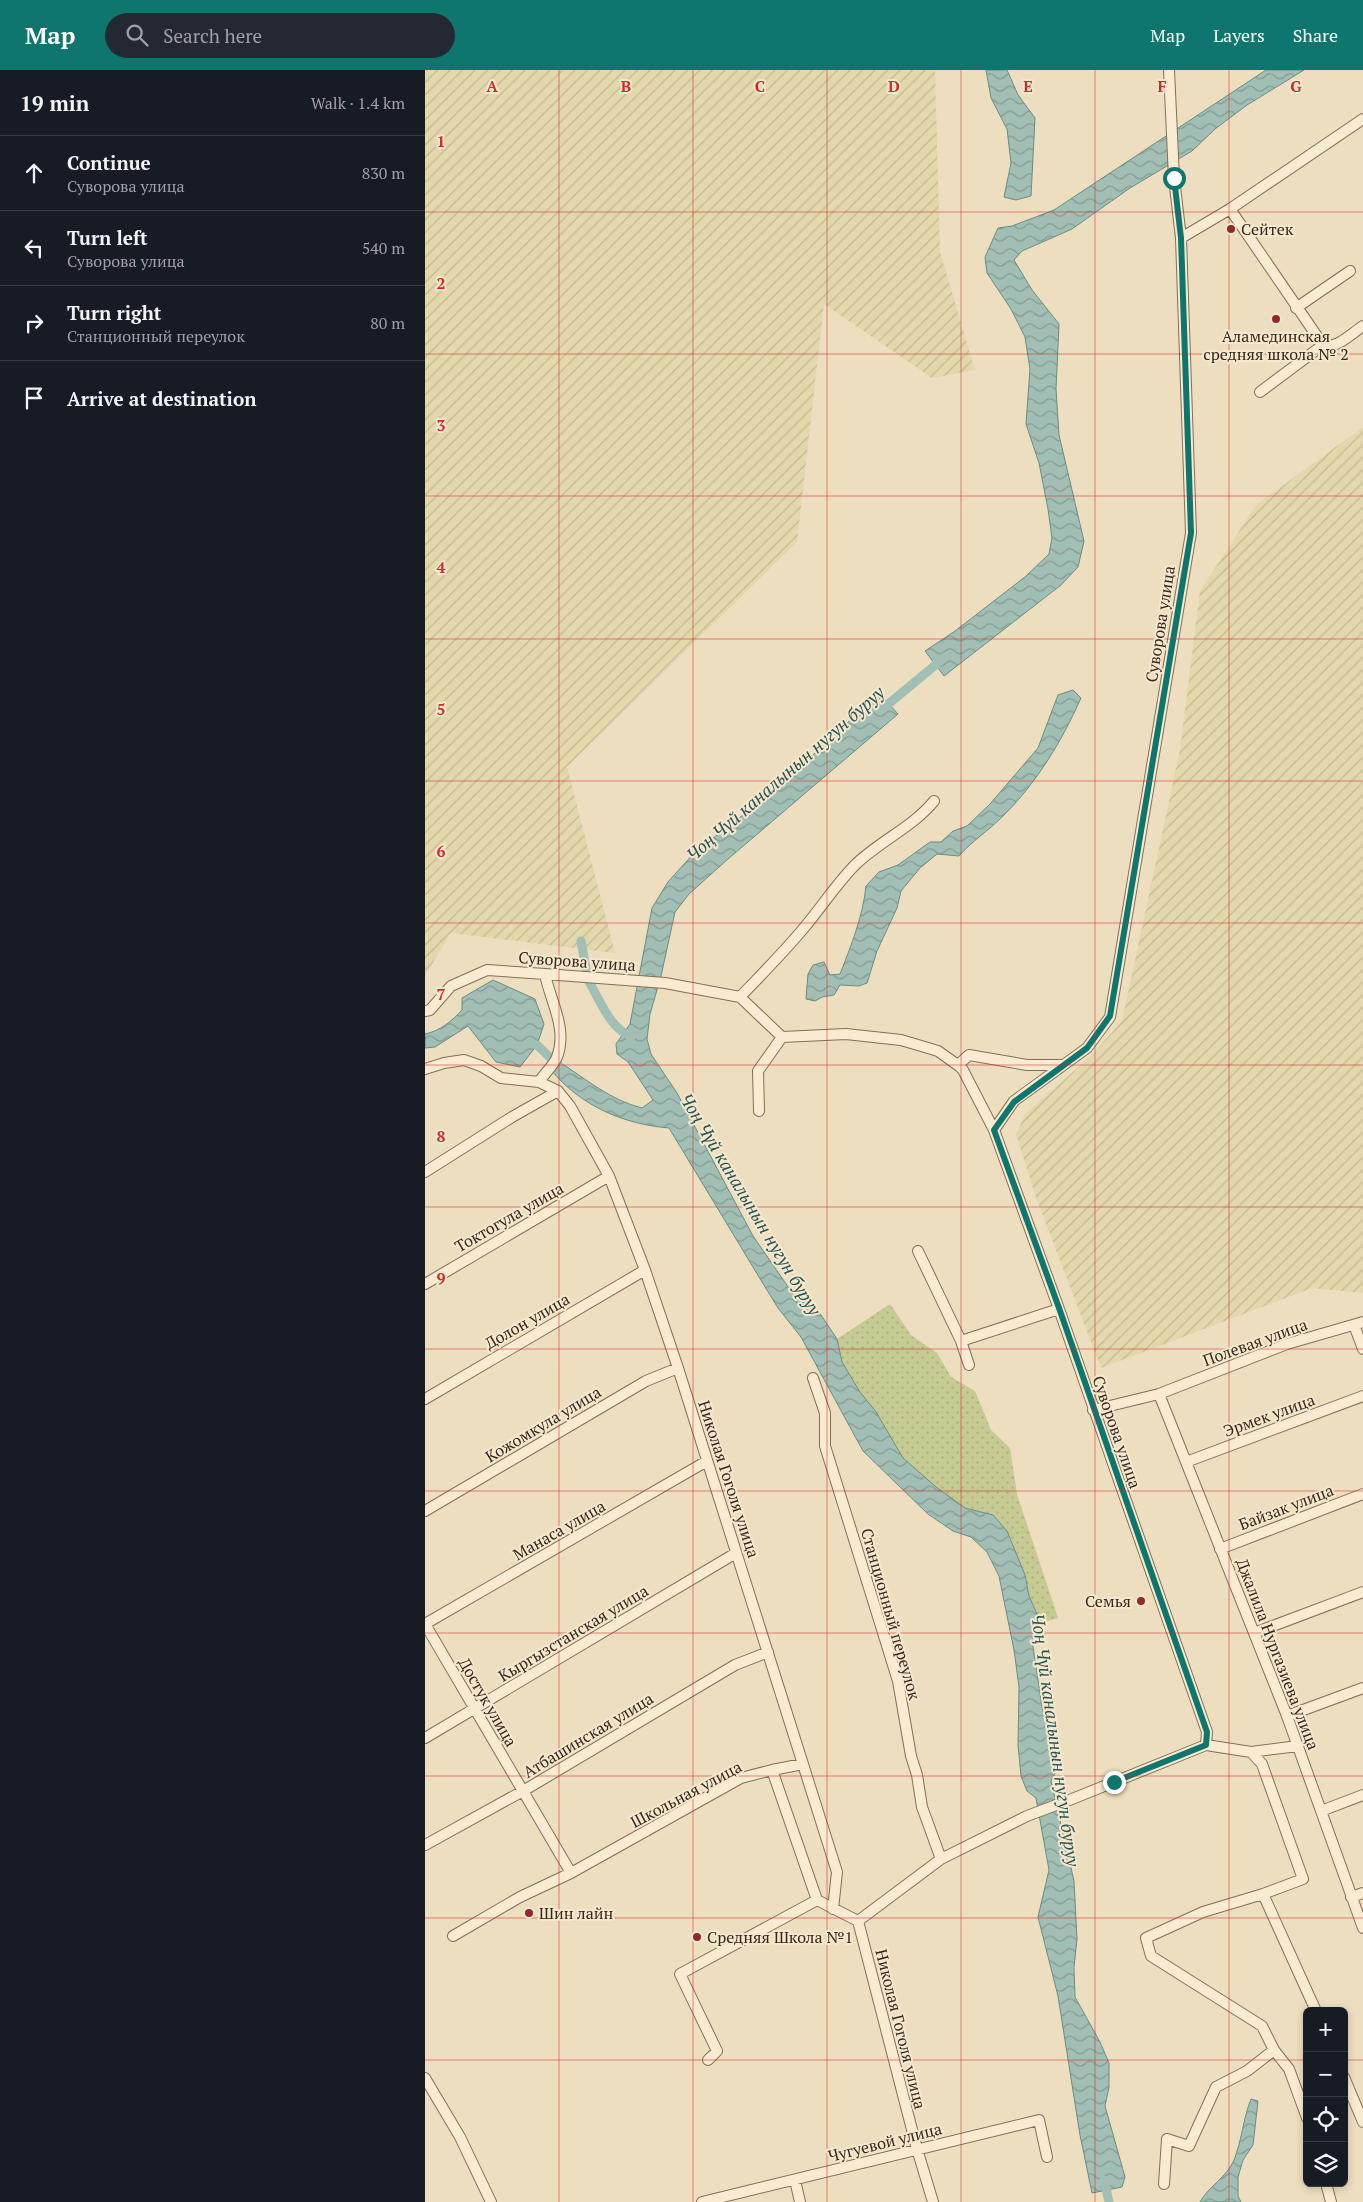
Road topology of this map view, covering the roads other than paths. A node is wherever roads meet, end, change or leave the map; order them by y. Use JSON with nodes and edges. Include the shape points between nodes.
{"nodes":[{"id":1,"x":1169,"y":70,"type":"edge"},
{"id":2,"x":1363,"y":119,"type":"edge"},
{"id":3,"x":1230,"y":209,"type":"junction"},
{"id":4,"x":1181,"y":238,"type":"junction"},
{"id":5,"x":1350,"y":271,"type":"dead end"},
{"id":6,"x":1296,"y":308,"type":"junction"},
{"id":7,"x":1363,"y":326,"type":"edge"},
{"id":8,"x":1323,"y":345,"type":"junction"},
{"id":9,"x":1260,"y":392,"type":"dead end"},
{"id":10,"x":934,"y":801,"type":"dead end"},
{"id":11,"x":545,"y":974,"type":"junction"},
{"id":12,"x":740,"y":997,"type":"junction"},
{"id":13,"x":425,"y":1011,"type":"edge"},
{"id":14,"x":781,"y":1037,"type":"junction"},
{"id":15,"x":1063,"y":1065,"type":"junction"},
{"id":16,"x":958,"y":1066,"type":"junction"},
{"id":17,"x":425,"y":1069,"type":"edge"},
{"id":18,"x":539,"y":1082,"type":"junction"},
{"id":19,"x":558,"y":1091,"type":"junction"},
{"id":20,"x":759,"y":1111,"type":"dead end"},
{"id":21,"x":994,"y":1130,"type":"junction"},
{"id":22,"x":425,"y":1172,"type":"edge"},
{"id":23,"x":609,"y":1176,"type":"junction"},
{"id":24,"x":918,"y":1250,"type":"dead end"},
{"id":25,"x":645,"y":1270,"type":"junction"},
{"id":26,"x":425,"y":1284,"type":"edge"},
{"id":27,"x":1059,"y":1308,"type":"junction"},
{"id":28,"x":1358,"y":1324,"type":"edge"},
{"id":29,"x":961,"y":1342,"type":"junction"},
{"id":30,"x":1363,"y":1349,"type":"edge"},
{"id":31,"x":969,"y":1365,"type":"dead end"},
{"id":32,"x":677,"y":1368,"type":"junction"},
{"id":33,"x":813,"y":1378,"type":"dead end"},
{"id":34,"x":1159,"y":1394,"type":"junction"},
{"id":35,"x":1363,"y":1396,"type":"edge"},
{"id":36,"x":425,"y":1399,"type":"edge"},
{"id":37,"x":1093,"y":1410,"type":"junction"},
{"id":38,"x":707,"y":1461,"type":"junction"},
{"id":39,"x":1186,"y":1462,"type":"junction"},
{"id":40,"x":1363,"y":1494,"type":"edge"},
{"id":41,"x":425,"y":1511,"type":"edge"},
{"id":42,"x":1221,"y":1549,"type":"junction"},
{"id":43,"x":736,"y":1553,"type":"junction"},
{"id":44,"x":1363,"y":1592,"type":"edge"},
{"id":45,"x":425,"y":1624,"type":"edge"},
{"id":46,"x":1254,"y":1633,"type":"junction"},
{"id":47,"x":768,"y":1652,"type":"junction"},
{"id":48,"x":1363,"y":1688,"type":"edge"},
{"id":49,"x":475,"y":1709,"type":"junction"},
{"id":50,"x":1287,"y":1716,"type":"junction"},
{"id":51,"x":425,"y":1738,"type":"edge"},
{"id":52,"x":1206,"y":1745,"type":"junction"},
{"id":53,"x":1298,"y":1746,"type":"junction"},
{"id":54,"x":1251,"y":1752,"type":"junction"},
{"id":55,"x":803,"y":1764,"type":"junction"},
{"id":56,"x":772,"y":1770,"type":"junction"},
{"id":57,"x":523,"y":1791,"type":"junction"},
{"id":58,"x":1363,"y":1795,"type":"edge"},
{"id":59,"x":1321,"y":1811,"type":"junction"},
{"id":60,"x":425,"y":1845,"type":"edge"},
{"id":61,"x":941,"y":1859,"type":"junction"},
{"id":62,"x":571,"y":1873,"type":"junction"},
{"id":63,"x":1363,"y":1892,"type":"edge"},
{"id":64,"x":1263,"y":1894,"type":"junction"},
{"id":65,"x":1351,"y":1897,"type":"junction"},
{"id":66,"x":817,"y":1900,"type":"junction"},
{"id":67,"x":833,"y":1909,"type":"junction"},
{"id":68,"x":858,"y":1921,"type":"junction"},
{"id":69,"x":1363,"y":1928,"type":"edge"},
{"id":70,"x":453,"y":1936,"type":"dead end"},
{"id":71,"x":1314,"y":2007,"type":"edge"},
{"id":72,"x":1274,"y":2050,"type":"junction"},
{"id":73,"x":708,"y":2060,"type":"dead end"},
{"id":74,"x":425,"y":2078,"type":"edge"},
{"id":75,"x":1348,"y":2087,"type":"edge"},
{"id":76,"x":429,"y":2094,"type":"edge"},
{"id":77,"x":1303,"y":2107,"type":"edge"},
{"id":78,"x":1363,"y":2122,"type":"edge"},
{"id":79,"x":917,"y":2150,"type":"junction"},
{"id":80,"x":1047,"y":2157,"type":"dead end"},
{"id":81,"x":795,"y":2180,"type":"junction"},
{"id":82,"x":1164,"y":2184,"type":"dead end"},
{"id":83,"x":1327,"y":2187,"type":"edge"},
{"id":84,"x":491,"y":2202,"type":"edge"},
{"id":85,"x":702,"y":2202,"type":"edge"},
{"id":86,"x":801,"y":2202,"type":"edge"},
{"id":87,"x":933,"y":2202,"type":"edge"},
{"id":88,"x":1331,"y":2202,"type":"edge"}],
"edges":[{"from":1,"to":4,"type":"street","name":"Суворова улица"},
{"from":2,"to":3,"type":"street"},
{"from":3,"to":4,"type":"street"},
{"from":3,"to":6,"type":"street"},
{"from":4,"to":15,"type":"street","name":"Суворова улица","via":[[1191,533],[1110,1016],[1087,1048]]},
{"from":5,"to":6,"type":"street"},
{"from":6,"to":8,"type":"street"},
{"from":7,"to":8,"type":"street","via":[[1335,345]]},
{"from":8,"to":9,"type":"street"},
{"from":10,"to":12,"type":"street","via":[[917,819],[857,863],[802,930]]},
{"from":11,"to":12,"type":"street","name":"Суворова улица","via":[[665,983]]},
{"from":11,"to":13,"type":"street","name":"Суворова улица","via":[[487,970],[451,986],[430,1010]]},
{"from":11,"to":18,"type":"street","via":[[557,1009],[560,1036],[557,1058]]},
{"from":12,"to":14,"type":"street"},
{"from":14,"to":16,"type":"street","name":"Суворова улица","via":[[846,1034],[901,1040],[938,1051]]},
{"from":14,"to":20,"type":"street","via":[[758,1072]]},
{"from":15,"to":16,"type":"street","via":[[1027,1065],[969,1055]]},
{"from":15,"to":21,"type":"street","name":"Суворова улица","via":[[1014,1102]]},
{"from":16,"to":21,"type":"street","name":"Суворова улица"},
{"from":17,"to":18,"type":"street","name":"Николая Гоголя улица","via":[[464,1060],[501,1078]]},
{"from":18,"to":19,"type":"street","name":"Николая Гоголя улица"},
{"from":19,"to":22,"type":"street","via":[[512,1116]]},
{"from":19,"to":23,"type":"street","name":"Николая Гоголя улица","via":[[570,1106]]},
{"from":21,"to":27,"type":"street","name":"Суворова улица"},
{"from":23,"to":25,"type":"street","name":"Николая Гоголя улица"},
{"from":23,"to":26,"type":"street","name":"Токтогула улица"},
{"from":24,"to":29,"type":"street"},
{"from":25,"to":32,"type":"street","name":"Николая Гоголя улица"},
{"from":25,"to":36,"type":"street","name":"Долон улица"},
{"from":27,"to":29,"type":"street"},
{"from":27,"to":37,"type":"street","name":"Суворова улица"},
{"from":28,"to":30,"type":"street"},
{"from":28,"to":34,"type":"street","name":"Полевая улица","via":[[1287,1344]]},
{"from":29,"to":31,"type":"street"},
{"from":32,"to":38,"type":"street","name":"Николая Гоголя улица"},
{"from":32,"to":41,"type":"street","name":"Кожомкула улица","via":[[646,1381]]},
{"from":33,"to":61,"type":"street","name":"Станционный переулок","via":[[825,1413],[825,1446],[898,1681],[923,1807]]},
{"from":34,"to":37,"type":"street","name":"Полевая улица"},
{"from":34,"to":39,"type":"street","name":"Джалила Нургазиева улица"},
{"from":35,"to":39,"type":"street","name":"Эрмек улица"},
{"from":37,"to":52,"type":"street","name":"Суворова улица","via":[[1207,1732]]},
{"from":38,"to":43,"type":"street","name":"Николая Гоголя улица"},
{"from":38,"to":45,"type":"street","name":"Манаса улица"},
{"from":39,"to":42,"type":"street","name":"Джалила Нургазиева улица"},
{"from":40,"to":42,"type":"street","name":"Байзак улица"},
{"from":42,"to":46,"type":"street","name":"Джалила Нургазиева улица"},
{"from":43,"to":47,"type":"street","name":"Николая Гоголя улица"},
{"from":43,"to":49,"type":"street","name":"Кыргызстанская улица"},
{"from":44,"to":46,"type":"street"},
{"from":45,"to":49,"type":"street","name":"Достук улица"},
{"from":46,"to":50,"type":"street","name":"Джалила Нургазиева улица"},
{"from":47,"to":55,"type":"street","name":"Николая Гоголя улица"},
{"from":47,"to":57,"type":"street","name":"Атбашинская улица","via":[[735,1665]]},
{"from":48,"to":50,"type":"street"},
{"from":49,"to":51,"type":"street","name":"Кыргызстанская улица"},
{"from":49,"to":57,"type":"street","name":"Достук улица"},
{"from":50,"to":53,"type":"street","name":"Джалила Нургазиева улица"},
{"from":52,"to":54,"type":"street"},
{"from":52,"to":61,"type":"street","via":[[1027,1816]]},
{"from":53,"to":54,"type":"street"},
{"from":53,"to":59,"type":"street","name":"Джалила Нургазиева улица"},
{"from":54,"to":64,"type":"street","via":[[1262,1764],[1303,1879]]},
{"from":55,"to":56,"type":"street","name":"Школьная улица"},
{"from":55,"to":67,"type":"street","name":"Николая Гоголя улица","via":[[837,1872]]},
{"from":56,"to":62,"type":"street","name":"Школьная улица","via":[[741,1778]]},
{"from":56,"to":66,"type":"street"},
{"from":57,"to":60,"type":"street","name":"Атбашинская улица"},
{"from":57,"to":62,"type":"street","name":"Достук улица"},
{"from":58,"to":59,"type":"street"},
{"from":59,"to":65,"type":"street","name":"Джалила Нургазиева улица"},
{"from":61,"to":68,"type":"street"},
{"from":62,"to":70,"type":"street","name":"Школьная улица","via":[[520,1897]]},
{"from":63,"to":65,"type":"street"},
{"from":64,"to":71,"type":"street"},
{"from":64,"to":72,"type":"street","via":[[1203,1912],[1145,1938],[1151,1956],[1262,2026]]},
{"from":65,"to":69,"type":"street","name":"Джалила Нургазиева улица"},
{"from":66,"to":67,"type":"street"},
{"from":66,"to":73,"type":"street","via":[[680,1974],[717,2051]]},
{"from":67,"to":68,"type":"street"},
{"from":68,"to":79,"type":"street","name":"Николая Гоголя улица"},
{"from":72,"to":77,"type":"street","via":[[1289,2069]]},
{"from":72,"to":82,"type":"street","via":[[1247,2072],[1217,2087],[1189,2146],[1167,2139]]},
{"from":74,"to":76,"type":"street"},
{"from":75,"to":78,"type":"street"},
{"from":76,"to":84,"type":"street","via":[[460,2138]]},
{"from":79,"to":80,"type":"street","name":"Чугуевой улица","via":[[1039,2120]]},
{"from":79,"to":81,"type":"street","name":"Чугуевой улица"},
{"from":79,"to":87,"type":"street","name":"Николая Гоголя улица"},
{"from":81,"to":85,"type":"street","name":"Чугуевой улица"},
{"from":81,"to":86,"type":"street"},
{"from":83,"to":88,"type":"street"}]}
